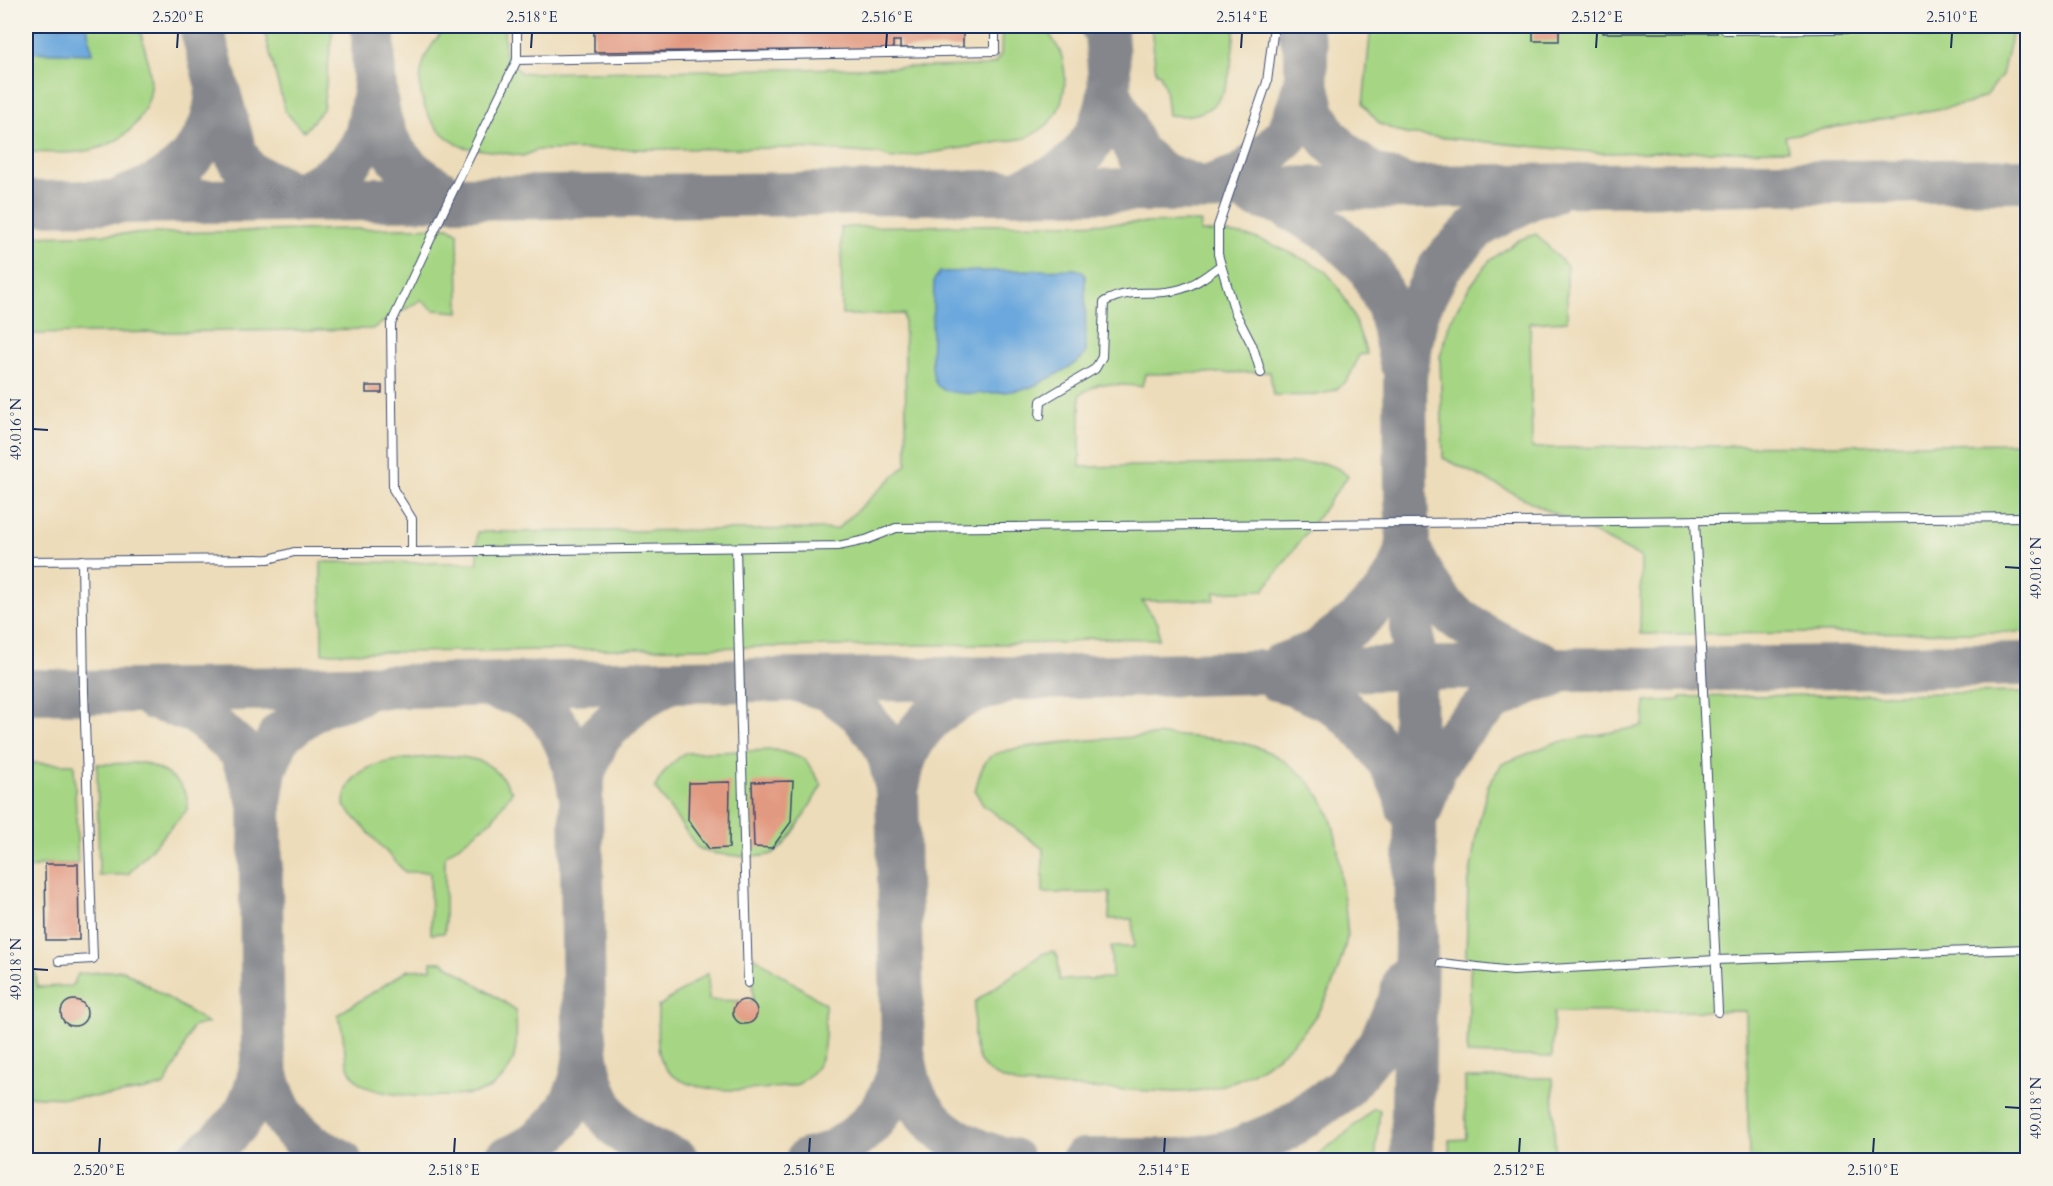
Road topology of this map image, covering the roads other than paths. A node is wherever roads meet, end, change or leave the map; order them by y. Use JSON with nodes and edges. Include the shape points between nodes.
{"nodes":[{"id":1,"x":517,"y":26,"type":"edge"},
{"id":2,"x":995,"y":26,"type":"edge"},
{"id":3,"x":1274,"y":26,"type":"edge"},
{"id":4,"x":1940,"y":26,"type":"edge"},
{"id":5,"x":1725,"y":30,"type":"dead end"},
{"id":6,"x":517,"y":60,"type":"junction"},
{"id":7,"x":1221,"y":264,"type":"junction"},
{"id":8,"x":1261,"y":372,"type":"dead end"},
{"id":9,"x":1040,"y":416,"type":"dead end"},
{"id":10,"x":2028,"y":517,"type":"edge"},
{"id":11,"x":1695,"y":520,"type":"junction"},
{"id":12,"x":736,"y":548,"type":"junction"},
{"id":13,"x":412,"y":552,"type":"junction"},
{"id":14,"x":82,"y":560,"type":"junction"},
{"id":15,"x":26,"y":561,"type":"edge"},
{"id":16,"x":2028,"y":949,"type":"edge"},
{"id":17,"x":1716,"y":960,"type":"junction"},
{"id":18,"x":59,"y":961,"type":"dead end"},
{"id":19,"x":1441,"y":963,"type":"dead end"},
{"id":20,"x":748,"y":983,"type":"dead end"},
{"id":21,"x":1718,"y":1012,"type":"dead end"}],
"edges":[{"from":1,"to":6,"type":"lane"},
{"from":2,"to":6,"type":"lane","via":[[995,51]]},
{"from":3,"to":7,"type":"lane","via":[[1267,82],[1218,226]]},
{"from":4,"to":5,"type":"lane"},
{"from":6,"to":13,"type":"lane","via":[[391,324],[393,489],[412,519]]},
{"from":7,"to":8,"type":"lane","via":[[1235,312]]},
{"from":7,"to":9,"type":"lane","via":[[1182,289],[1116,295],[1104,302],[1102,357],[1095,369],[1041,400]]},
{"from":10,"to":11,"type":"lane"},
{"from":11,"to":12,"type":"lane","via":[[896,528],[838,546]]},
{"from":11,"to":17,"type":"lane"},
{"from":12,"to":13,"type":"lane"},
{"from":12,"to":20,"type":"lane"},
{"from":13,"to":14,"type":"lane","via":[[294,552],[269,559]]},
{"from":14,"to":15,"type":"lane"},
{"from":14,"to":18,"type":"lane","via":[[93,959]]},
{"from":16,"to":17,"type":"lane"},
{"from":17,"to":19,"type":"lane","via":[[1513,971]]},
{"from":17,"to":21,"type":"lane"}]}
